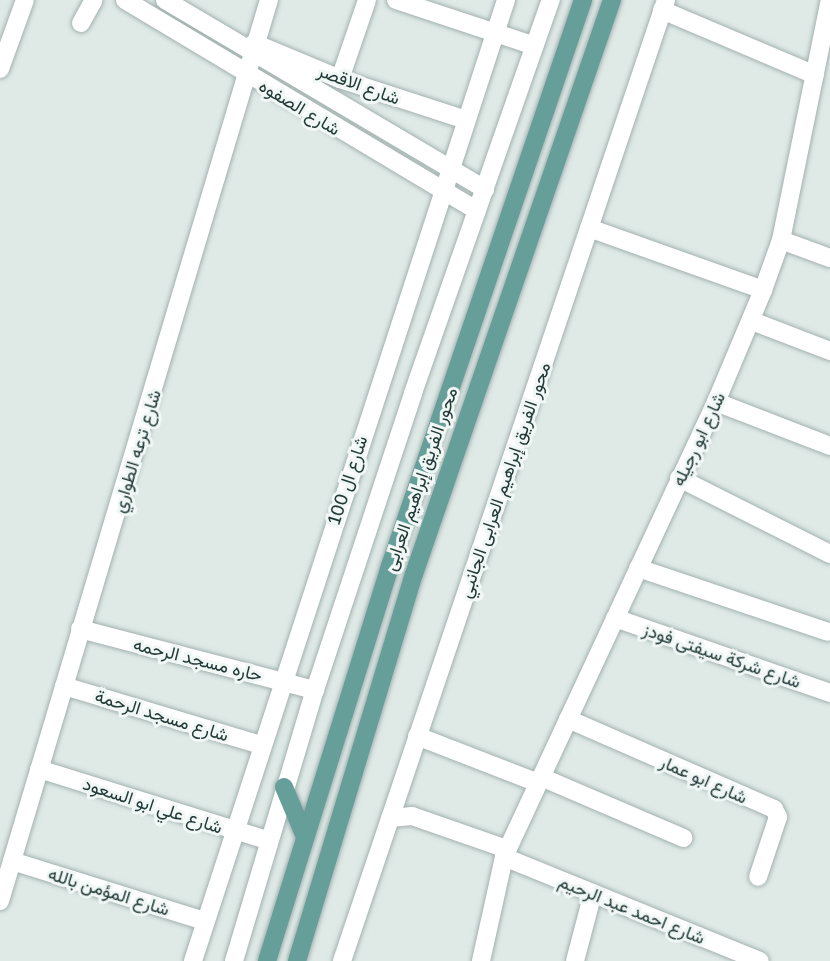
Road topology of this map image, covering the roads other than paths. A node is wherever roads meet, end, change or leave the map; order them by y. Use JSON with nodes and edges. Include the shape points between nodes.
{"nodes":[{"id":1,"x":25,"y":0,"type":"edge"},
{"id":2,"x":94,"y":0,"type":"edge"},
{"id":3,"x":125,"y":0,"type":"edge"},
{"id":4,"x":165,"y":0,"type":"edge"},
{"id":5,"x":269,"y":0,"type":"edge"},
{"id":6,"x":367,"y":0,"type":"edge"},
{"id":7,"x":396,"y":0,"type":"edge"},
{"id":8,"x":506,"y":0,"type":"edge"},
{"id":9,"x":551,"y":0,"type":"edge"},
{"id":10,"x":583,"y":0,"type":"edge"},
{"id":11,"x":612,"y":0,"type":"edge"},
{"id":12,"x":830,"y":0,"type":"edge"},
{"id":13,"x":664,"y":5,"type":"edge"},
{"id":14,"x":81,"y":24,"type":"dead end"},
{"id":15,"x":496,"y":31,"type":"junction"},
{"id":16,"x":535,"y":46,"type":"junction"},
{"id":17,"x":252,"y":48,"type":"junction"},
{"id":18,"x":0,"y":69,"type":"edge"},
{"id":19,"x":244,"y":74,"type":"junction"},
{"id":20,"x":815,"y":75,"type":"junction"},
{"id":21,"x":340,"y":79,"type":"junction"},
{"id":22,"x":466,"y":120,"type":"junction"},
{"id":23,"x":449,"y":169,"type":"junction"},
{"id":24,"x":485,"y":189,"type":"junction"},
{"id":25,"x":442,"y":191,"type":"junction"},
{"id":26,"x":477,"y":211,"type":"junction"},
{"id":27,"x":589,"y":228,"type":"junction"},
{"id":28,"x":781,"y":240,"type":"junction"},
{"id":29,"x":830,"y":258,"type":"edge"},
{"id":30,"x":763,"y":290,"type":"junction"},
{"id":31,"x":752,"y":321,"type":"junction"},
{"id":32,"x":830,"y":351,"type":"edge"},
{"id":33,"x":716,"y":402,"type":"junction"},
{"id":34,"x":830,"y":446,"type":"edge"},
{"id":35,"x":679,"y":478,"type":"junction"},
{"id":36,"x":830,"y":554,"type":"edge"},
{"id":37,"x":638,"y":568,"type":"junction"},
{"id":38,"x":615,"y":618,"type":"junction"},
{"id":39,"x":80,"y":629,"type":"junction"},
{"id":40,"x":828,"y":632,"type":"dead end"},
{"id":41,"x":281,"y":681,"type":"junction"},
{"id":42,"x":64,"y":686,"type":"junction"},
{"id":43,"x":315,"y":690,"type":"junction"},
{"id":44,"x":830,"y":693,"type":"edge"},
{"id":45,"x":568,"y":719,"type":"junction"},
{"id":46,"x":417,"y":736,"type":"junction"},
{"id":47,"x":261,"y":745,"type":"junction"},
{"id":48,"x":39,"y":769,"type":"junction"},
{"id":49,"x":539,"y":780,"type":"junction"},
{"id":50,"x":284,"y":787,"type":"junction"},
{"id":51,"x":390,"y":818,"type":"junction"},
{"id":52,"x":234,"y":831,"type":"junction"},
{"id":53,"x":305,"y":837,"type":"junction"},
{"id":54,"x":683,"y":838,"type":"dead end"},
{"id":55,"x":267,"y":840,"type":"junction"},
{"id":56,"x":506,"y":853,"type":"junction"},
{"id":57,"x":12,"y":861,"type":"junction"},
{"id":58,"x":758,"y":877,"type":"dead end"},
{"id":59,"x":593,"y":893,"type":"junction"},
{"id":60,"x":0,"y":901,"type":"edge"},
{"id":61,"x":206,"y":921,"type":"junction"},
{"id":62,"x":193,"y":961,"type":"edge"},
{"id":63,"x":234,"y":961,"type":"edge"},
{"id":64,"x":267,"y":961,"type":"edge"},
{"id":65,"x":297,"y":961,"type":"edge"},
{"id":66,"x":342,"y":961,"type":"edge"},
{"id":67,"x":482,"y":961,"type":"edge"},
{"id":68,"x":575,"y":961,"type":"edge"},
{"id":69,"x":760,"y":961,"type":"edge"}],
"edges":[{"from":1,"to":18,"type":"street"},
{"from":2,"to":14,"type":"street"},
{"from":3,"to":19,"type":"street","name":"شارع الصفوه"},
{"from":4,"to":17,"type":"street","name":"شارع الصفوه"},
{"from":5,"to":17,"type":"street","name":"شارع ترعه الطواري"},
{"from":6,"to":21,"type":"street"},
{"from":7,"to":15,"type":"street"},
{"from":8,"to":15,"type":"street","name":"شارع ال 100"},
{"from":9,"to":16,"type":"street"},
{"from":10,"to":53,"type":"main road","name":"محور الفريق إبراهيم العرابى","via":[[390,566]]},
{"from":11,"to":65,"type":"main road","name":"محور الفريق إبراهيم العرابى","via":[[414,574]]},
{"from":12,"to":20,"type":"street","name":"شارع ابو رجيله"},
{"from":13,"to":20,"type":"street"},
{"from":13,"to":27,"type":"street","name":"محور الفريق إبراهيم العرابى الجانبي"},
{"from":15,"to":16,"type":"street"},
{"from":15,"to":22,"type":"street","name":"شارع ال 100"},
{"from":16,"to":24,"type":"street"},
{"from":17,"to":19,"type":"street","name":"شارع ترعه الطواري"},
{"from":17,"to":21,"type":"street","name":"شارع الاقصر"},
{"from":17,"to":23,"type":"street","name":"شارع الصفوه"},
{"from":19,"to":25,"type":"street","name":"شارع الصفوه"},
{"from":19,"to":39,"type":"street","name":"شارع ترعه الطواري","via":[[161,371]]},
{"from":20,"to":28,"type":"street","name":"شارع ابو رجيله"},
{"from":21,"to":22,"type":"street","name":"شارع الاقصر"},
{"from":22,"to":23,"type":"street","name":"شارع ال 100"},
{"from":23,"to":24,"type":"street","name":"شارع الصفوه"},
{"from":23,"to":25,"type":"street","name":"شارع ال 100"},
{"from":24,"to":26,"type":"street"},
{"from":25,"to":26,"type":"street","name":"شارع الصفوه"},
{"from":25,"to":41,"type":"street","name":"شارع ال 100"},
{"from":26,"to":43,"type":"street"},
{"from":27,"to":30,"type":"street"},
{"from":27,"to":46,"type":"street","name":"محور الفريق إبراهيم العرابى الجانبي"},
{"from":28,"to":29,"type":"street"},
{"from":28,"to":30,"type":"street","name":"شارع ابو رجيله"},
{"from":30,"to":31,"type":"street","name":"شارع ابو رجيله"},
{"from":31,"to":32,"type":"street"},
{"from":31,"to":33,"type":"street","name":"شارع ابو رجيله"},
{"from":33,"to":34,"type":"street"},
{"from":33,"to":35,"type":"street","name":"شارع ابو رجيله"},
{"from":35,"to":36,"type":"street"},
{"from":35,"to":37,"type":"street","name":"شارع ابو رجيله"},
{"from":37,"to":38,"type":"street","name":"شارع ابو رجيله"},
{"from":37,"to":40,"type":"street"},
{"from":38,"to":44,"type":"street","name":"شارع شركة سيفتى فودز"},
{"from":38,"to":45,"type":"street","name":"شارع ابو رجيله"},
{"from":39,"to":41,"type":"street","name":"حاره مسجد الرحمه"},
{"from":39,"to":42,"type":"street","name":"شارع ترعه الطواري"},
{"from":41,"to":43,"type":"street","name":"حاره مسجد الرحمه"},
{"from":41,"to":47,"type":"street","name":"شارع ال 100"},
{"from":42,"to":47,"type":"street","name":"شارع مسجد الرحمة"},
{"from":42,"to":48,"type":"street","name":"شارع ترعه الطواري"},
{"from":43,"to":50,"type":"street"},
{"from":45,"to":49,"type":"street","name":"شارع ابو رجيله"},
{"from":45,"to":58,"type":"street","name":"شارع ابو عمار","via":[[774,809],[778,817]]},
{"from":46,"to":49,"type":"street"},
{"from":46,"to":51,"type":"street","name":"محور الفريق إبراهيم العرابى الجانبي"},
{"from":47,"to":52,"type":"street","name":"شارع ال 100"},
{"from":48,"to":52,"type":"street","name":"شارع علي ابو السعود"},
{"from":48,"to":57,"type":"street","name":"شارع ترعه الطواري"},
{"from":49,"to":54,"type":"street"},
{"from":49,"to":56,"type":"street","name":"شارع ابو رجيله"},
{"from":50,"to":53,"type":"main road"},
{"from":50,"to":55,"type":"street"},
{"from":51,"to":56,"type":"street","name":"شارع احمد عبد الرحيم","via":[[412,816]]},
{"from":51,"to":66,"type":"street","name":"محور الفريق إبراهيم العرابى الجانبي"},
{"from":52,"to":55,"type":"street","name":"شارع علي ابو السعود"},
{"from":52,"to":61,"type":"street","name":"شارع ال 100"},
{"from":53,"to":64,"type":"main road","name":"محور الفريق إبراهيم العرابى"},
{"from":55,"to":63,"type":"street"},
{"from":56,"to":59,"type":"street","name":"شارع احمد عبد الرحيم"},
{"from":56,"to":67,"type":"street","name":"شارع ابو رجيله"},
{"from":57,"to":60,"type":"street","name":"شارع ترعه الطواري"},
{"from":57,"to":61,"type":"street","name":"شارع المؤمن بالله"},
{"from":59,"to":68,"type":"street"},
{"from":59,"to":69,"type":"street","name":"شارع احمد عبد الرحيم"},
{"from":61,"to":62,"type":"street","name":"شارع ال 100"}]}
